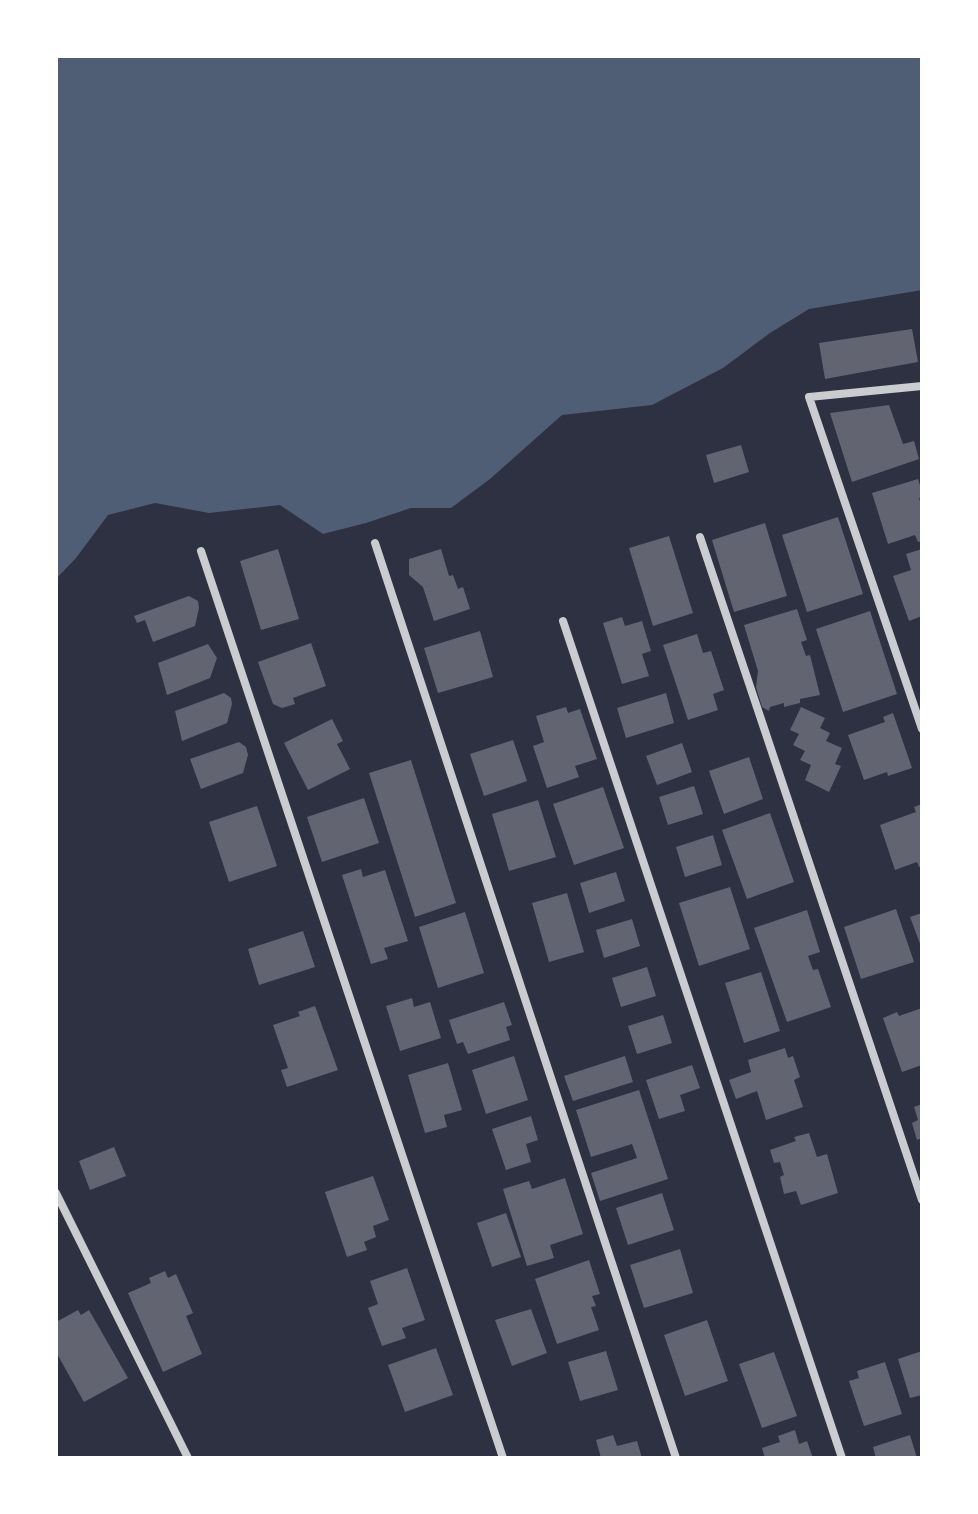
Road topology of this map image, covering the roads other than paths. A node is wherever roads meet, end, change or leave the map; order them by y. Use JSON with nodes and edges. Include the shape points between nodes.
{"nodes":[{"id":1,"x":922,"y":386,"type":"edge"},
{"id":2,"x":700,"y":537,"type":"dead end"},
{"id":3,"x":375,"y":543,"type":"dead end"},
{"id":4,"x":201,"y":551,"type":"dead end"},
{"id":5,"x":563,"y":621,"type":"dead end"},
{"id":6,"x":922,"y":729,"type":"edge"},
{"id":7,"x":56,"y":1193,"type":"edge"},
{"id":8,"x":922,"y":1200,"type":"edge"},
{"id":9,"x":188,"y":1458,"type":"edge"},
{"id":10,"x":503,"y":1458,"type":"edge"},
{"id":11,"x":676,"y":1458,"type":"edge"},
{"id":12,"x":842,"y":1458,"type":"edge"}],
"edges":[{"from":1,"to":6,"type":"street","via":[[809,397]]},
{"from":2,"to":8,"type":"street"},
{"from":3,"to":11,"type":"street"},
{"from":4,"to":10,"type":"street"},
{"from":5,"to":12,"type":"street"},
{"from":7,"to":9,"type":"street"}]}
